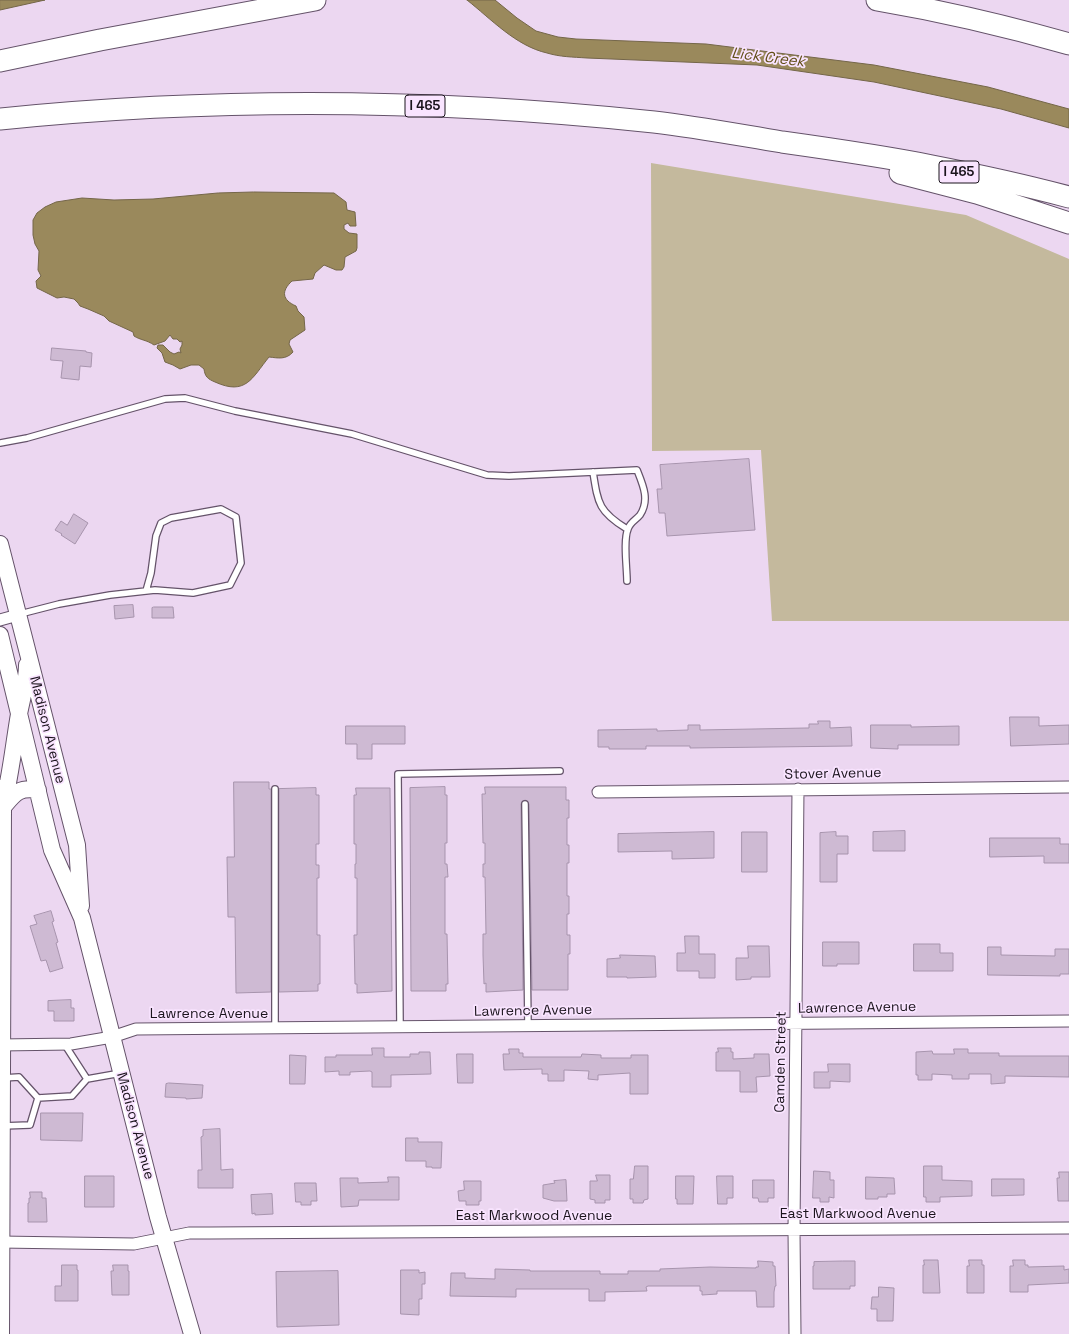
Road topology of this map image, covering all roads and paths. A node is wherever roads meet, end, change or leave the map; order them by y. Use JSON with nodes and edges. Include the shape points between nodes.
{"nodes":[{"id":1,"x":315,"y":0,"type":"edge"},
{"id":2,"x":877,"y":0,"type":"edge"},
{"id":3,"x":1069,"y":44,"type":"edge"},
{"id":4,"x":0,"y":61,"type":"edge"},
{"id":5,"x":0,"y":116,"type":"edge"},
{"id":6,"x":847,"y":152,"type":"junction"},
{"id":7,"x":1069,"y":197,"type":"edge"},
{"id":8,"x":1069,"y":223,"type":"edge"},
{"id":9,"x":0,"y":443,"type":"edge"},
{"id":10,"x":593,"y":472,"type":"junction"},
{"id":11,"x":627,"y":529,"type":"junction"},
{"id":12,"x":0,"y":544,"type":"edge"},
{"id":13,"x":627,"y":581,"type":"dead end"},
{"id":14,"x":146,"y":592,"type":"junction"},
{"id":15,"x":18,"y":615,"type":"junction"},
{"id":16,"x":0,"y":620,"type":"edge"},
{"id":17,"x":1,"y":641,"type":"edge"},
{"id":18,"x":28,"y":652,"type":"junction"},
{"id":19,"x":0,"y":674,"type":"edge"},
{"id":20,"x":19,"y":714,"type":"junction"},
{"id":21,"x":560,"y":771,"type":"dead end"},
{"id":22,"x":1069,"y":787,"type":"edge"},
{"id":23,"x":0,"y":788,"type":"edge"},
{"id":24,"x":275,"y":789,"type":"dead end"},
{"id":25,"x":38,"y":790,"type":"junction"},
{"id":26,"x":798,"y":790,"type":"junction"},
{"id":27,"x":598,"y":792,"type":"dead end"},
{"id":28,"x":525,"y":804,"type":"dead end"},
{"id":29,"x":3,"y":808,"type":"junction"},
{"id":30,"x":82,"y":918,"type":"junction"},
{"id":31,"x":1069,"y":1021,"type":"edge"},
{"id":32,"x":797,"y":1024,"type":"junction"},
{"id":33,"x":528,"y":1026,"type":"junction"},
{"id":34,"x":400,"y":1027,"type":"junction"},
{"id":35,"x":275,"y":1028,"type":"junction"},
{"id":36,"x":112,"y":1037,"type":"junction"},
{"id":37,"x":65,"y":1044,"type":"junction"},
{"id":38,"x":1,"y":1045,"type":"edge"},
{"id":39,"x":121,"y":1073,"type":"junction"},
{"id":40,"x":2,"y":1078,"type":"junction"},
{"id":41,"x":87,"y":1079,"type":"junction"},
{"id":42,"x":38,"y":1098,"type":"junction"},
{"id":43,"x":2,"y":1126,"type":"junction"},
{"id":44,"x":1,"y":1154,"type":"edge"},
{"id":45,"x":1069,"y":1228,"type":"edge"},
{"id":46,"x":794,"y":1230,"type":"junction"},
{"id":47,"x":164,"y":1238,"type":"junction"},
{"id":48,"x":1,"y":1242,"type":"edge"},
{"id":49,"x":1,"y":1334,"type":"edge"},
{"id":50,"x":192,"y":1334,"type":"edge"},
{"id":51,"x":795,"y":1334,"type":"edge"}],
"edges":[{"from":1,"to":4,"type":"highway"},
{"from":2,"to":3,"type":"highway","via":[[1029,32]]},
{"from":5,"to":6,"type":"highway","number":"I 465","via":[[228,105],[350,104],[452,107],[656,123]]},
{"from":6,"to":7,"type":"highway","number":"I 465","via":[[930,165]]},
{"from":6,"to":8,"type":"highway","via":[[901,173],[977,193]]},
{"from":9,"to":10,"type":"lane","via":[[27,438],[166,399],[185,398],[235,411],[352,434],[487,475]]},
{"from":10,"to":11,"type":"lane","via":[[600,506],[606,514]]},
{"from":10,"to":11,"type":"lane","via":[[637,470],[645,493],[645,503],[640,515]]},
{"from":11,"to":13,"type":"lane"},
{"from":12,"to":15,"type":"main road","name":"Madison Avenue"},
{"from":14,"to":14,"type":"lane","via":[[155,590],[193,593],[230,585],[241,563],[236,517],[221,509],[171,518],[161,523],[156,536]]},
{"from":14,"to":15,"type":"lane","via":[[59,604]]},
{"from":15,"to":16,"type":"street"},
{"from":15,"to":18,"type":"main road","name":"Madison Avenue"},
{"from":17,"to":19,"type":"main road"},
{"from":17,"to":20,"type":"main road","name":"Madison Avenue"},
{"from":18,"to":20,"type":"main road","via":[[27,674]]},
{"from":18,"to":30,"type":"main road","name":"Madison Avenue","via":[[77,845]]},
{"from":20,"to":25,"type":"main road","name":"Madison Avenue"},
{"from":20,"to":29,"type":"main road"},
{"from":21,"to":34,"type":"lane","via":[[398,774]]},
{"from":22,"to":26,"type":"street","name":"Stover Avenue"},
{"from":23,"to":29,"type":"main road"},
{"from":24,"to":35,"type":"lane"},
{"from":25,"to":29,"type":"main road","via":[[26,789],[15,793]]},
{"from":25,"to":30,"type":"main road","name":"Madison Avenue","via":[[52,850]]},
{"from":26,"to":27,"type":"street","name":"Stover Avenue"},
{"from":26,"to":32,"type":"street","name":"Camden Street"},
{"from":28,"to":33,"type":"lane"},
{"from":29,"to":38,"type":"main road"},
{"from":30,"to":36,"type":"main road","name":"Madison Avenue"},
{"from":31,"to":32,"type":"street","name":"Lawrence Avenue"},
{"from":32,"to":33,"type":"street","name":"Lawrence Avenue"},
{"from":32,"to":46,"type":"street","name":"Camden Street"},
{"from":33,"to":34,"type":"street","name":"Lawrence Avenue"},
{"from":34,"to":35,"type":"street","name":"Lawrence Avenue"},
{"from":35,"to":36,"type":"street","name":"Lawrence Avenue","via":[[136,1029]]},
{"from":36,"to":37,"type":"street","name":"Lawrence Avenue"},
{"from":36,"to":39,"type":"main road","name":"Madison Avenue"},
{"from":37,"to":38,"type":"street","name":"Lawrence Avenue"},
{"from":37,"to":41,"type":"lane"},
{"from":38,"to":40,"type":"main road"},
{"from":39,"to":41,"type":"lane"},
{"from":39,"to":47,"type":"main road","name":"Madison Avenue"},
{"from":40,"to":42,"type":"lane","via":[[19,1077]]},
{"from":40,"to":43,"type":"main road"},
{"from":41,"to":42,"type":"lane","via":[[72,1096]]},
{"from":42,"to":43,"type":"lane","via":[[30,1125]]},
{"from":43,"to":44,"type":"main road"},
{"from":44,"to":48,"type":"main road"},
{"from":45,"to":46,"type":"street","name":"East Markwood Avenue"},
{"from":46,"to":47,"type":"street","name":"East Markwood Avenue","via":[[210,1233]]},
{"from":46,"to":51,"type":"street","name":"Camden Street"},
{"from":47,"to":48,"type":"street","name":"East Markwood Avenue","via":[[134,1244]]},
{"from":47,"to":50,"type":"main road","name":"Madison Avenue"},
{"from":48,"to":49,"type":"main road"}]}
